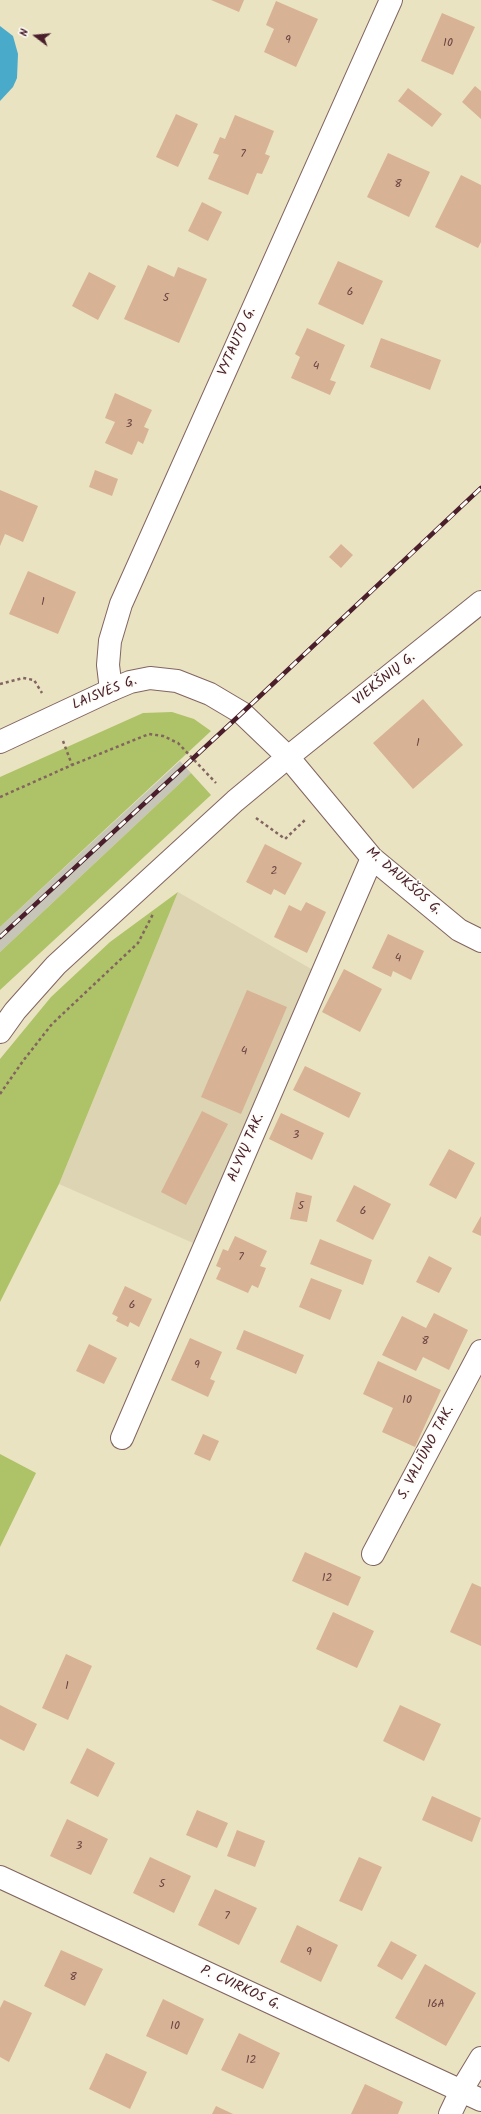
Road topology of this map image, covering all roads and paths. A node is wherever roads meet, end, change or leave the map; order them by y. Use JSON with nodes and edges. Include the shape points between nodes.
{"nodes":[{"id":1,"x":391,"y":0,"type":"edge"},
{"id":2,"x":481,"y":602,"type":"edge"},
{"id":3,"x":111,"y":690,"type":"junction"},
{"id":4,"x":0,"y":742,"type":"edge"},
{"id":5,"x":288,"y":757,"type":"junction"},
{"id":6,"x":0,"y":797,"type":"edge"},
{"id":7,"x":235,"y":801,"type":"junction"},
{"id":8,"x":325,"y":801,"type":"junction"},
{"id":9,"x":372,"y":858,"type":"junction"},
{"id":10,"x":155,"y":909,"type":"dead end"},
{"id":11,"x":481,"y":941,"type":"edge"},
{"id":12,"x":0,"y":1032,"type":"edge"},
{"id":13,"x":0,"y":1094,"type":"edge"},
{"id":14,"x":481,"y":1351,"type":"edge"},
{"id":15,"x":122,"y":1438,"type":"dead end"},
{"id":16,"x":373,"y":1554,"type":"dead end"},
{"id":17,"x":0,"y":1877,"type":"edge"},
{"id":18,"x":481,"y":2058,"type":"edge"},
{"id":19,"x":461,"y":2092,"type":"junction"},
{"id":20,"x":481,"y":2100,"type":"edge"},
{"id":21,"x":450,"y":2114,"type":"edge"}],
"edges":[{"from":1,"to":3,"type":"street","name":"VYTAUTO G.","via":[[121,604],[110,641],[108,665]]},
{"from":2,"to":5,"type":"street","name":"VIEKŠNIŲ G."},
{"from":3,"to":4,"type":"street","name":"LAISVĖS G."},
{"from":3,"to":5,"type":"street","name":"LAISVĖS G.","via":[[130,682],[150,678],[177,681],[210,694],[242,713]]},
{"from":5,"to":7,"type":"street","name":"VIEKŠNIŲ G."},
{"from":5,"to":8,"type":"street","name":"M. DAUKŠOS G."},
{"from":6,"to":7,"type":"path","via":[[149,734],[164,736],[178,743]]},
{"from":7,"to":8,"type":"path","via":[[285,839]]},
{"from":7,"to":12,"type":"street","name":"VIEKŠNIŲ G.","via":[[56,965]]},
{"from":8,"to":9,"type":"street","name":"M. DAUKŠOS G."},
{"from":9,"to":11,"type":"street","name":"M. DAUKŠOS G.","via":[[459,930]]},
{"from":9,"to":15,"type":"street","name":"ALYVŲ TAK."},
{"from":10,"to":13,"type":"path","via":[[138,943],[52,1024]]},
{"from":14,"to":16,"type":"street","name":"S. VALIŪNO TAK."},
{"from":17,"to":19,"type":"street","name":"P. CVIRKOS G."},
{"from":18,"to":19,"type":"street"},
{"from":19,"to":20,"type":"street","name":"P. CVIRKOS G."},
{"from":19,"to":21,"type":"street"}]}
